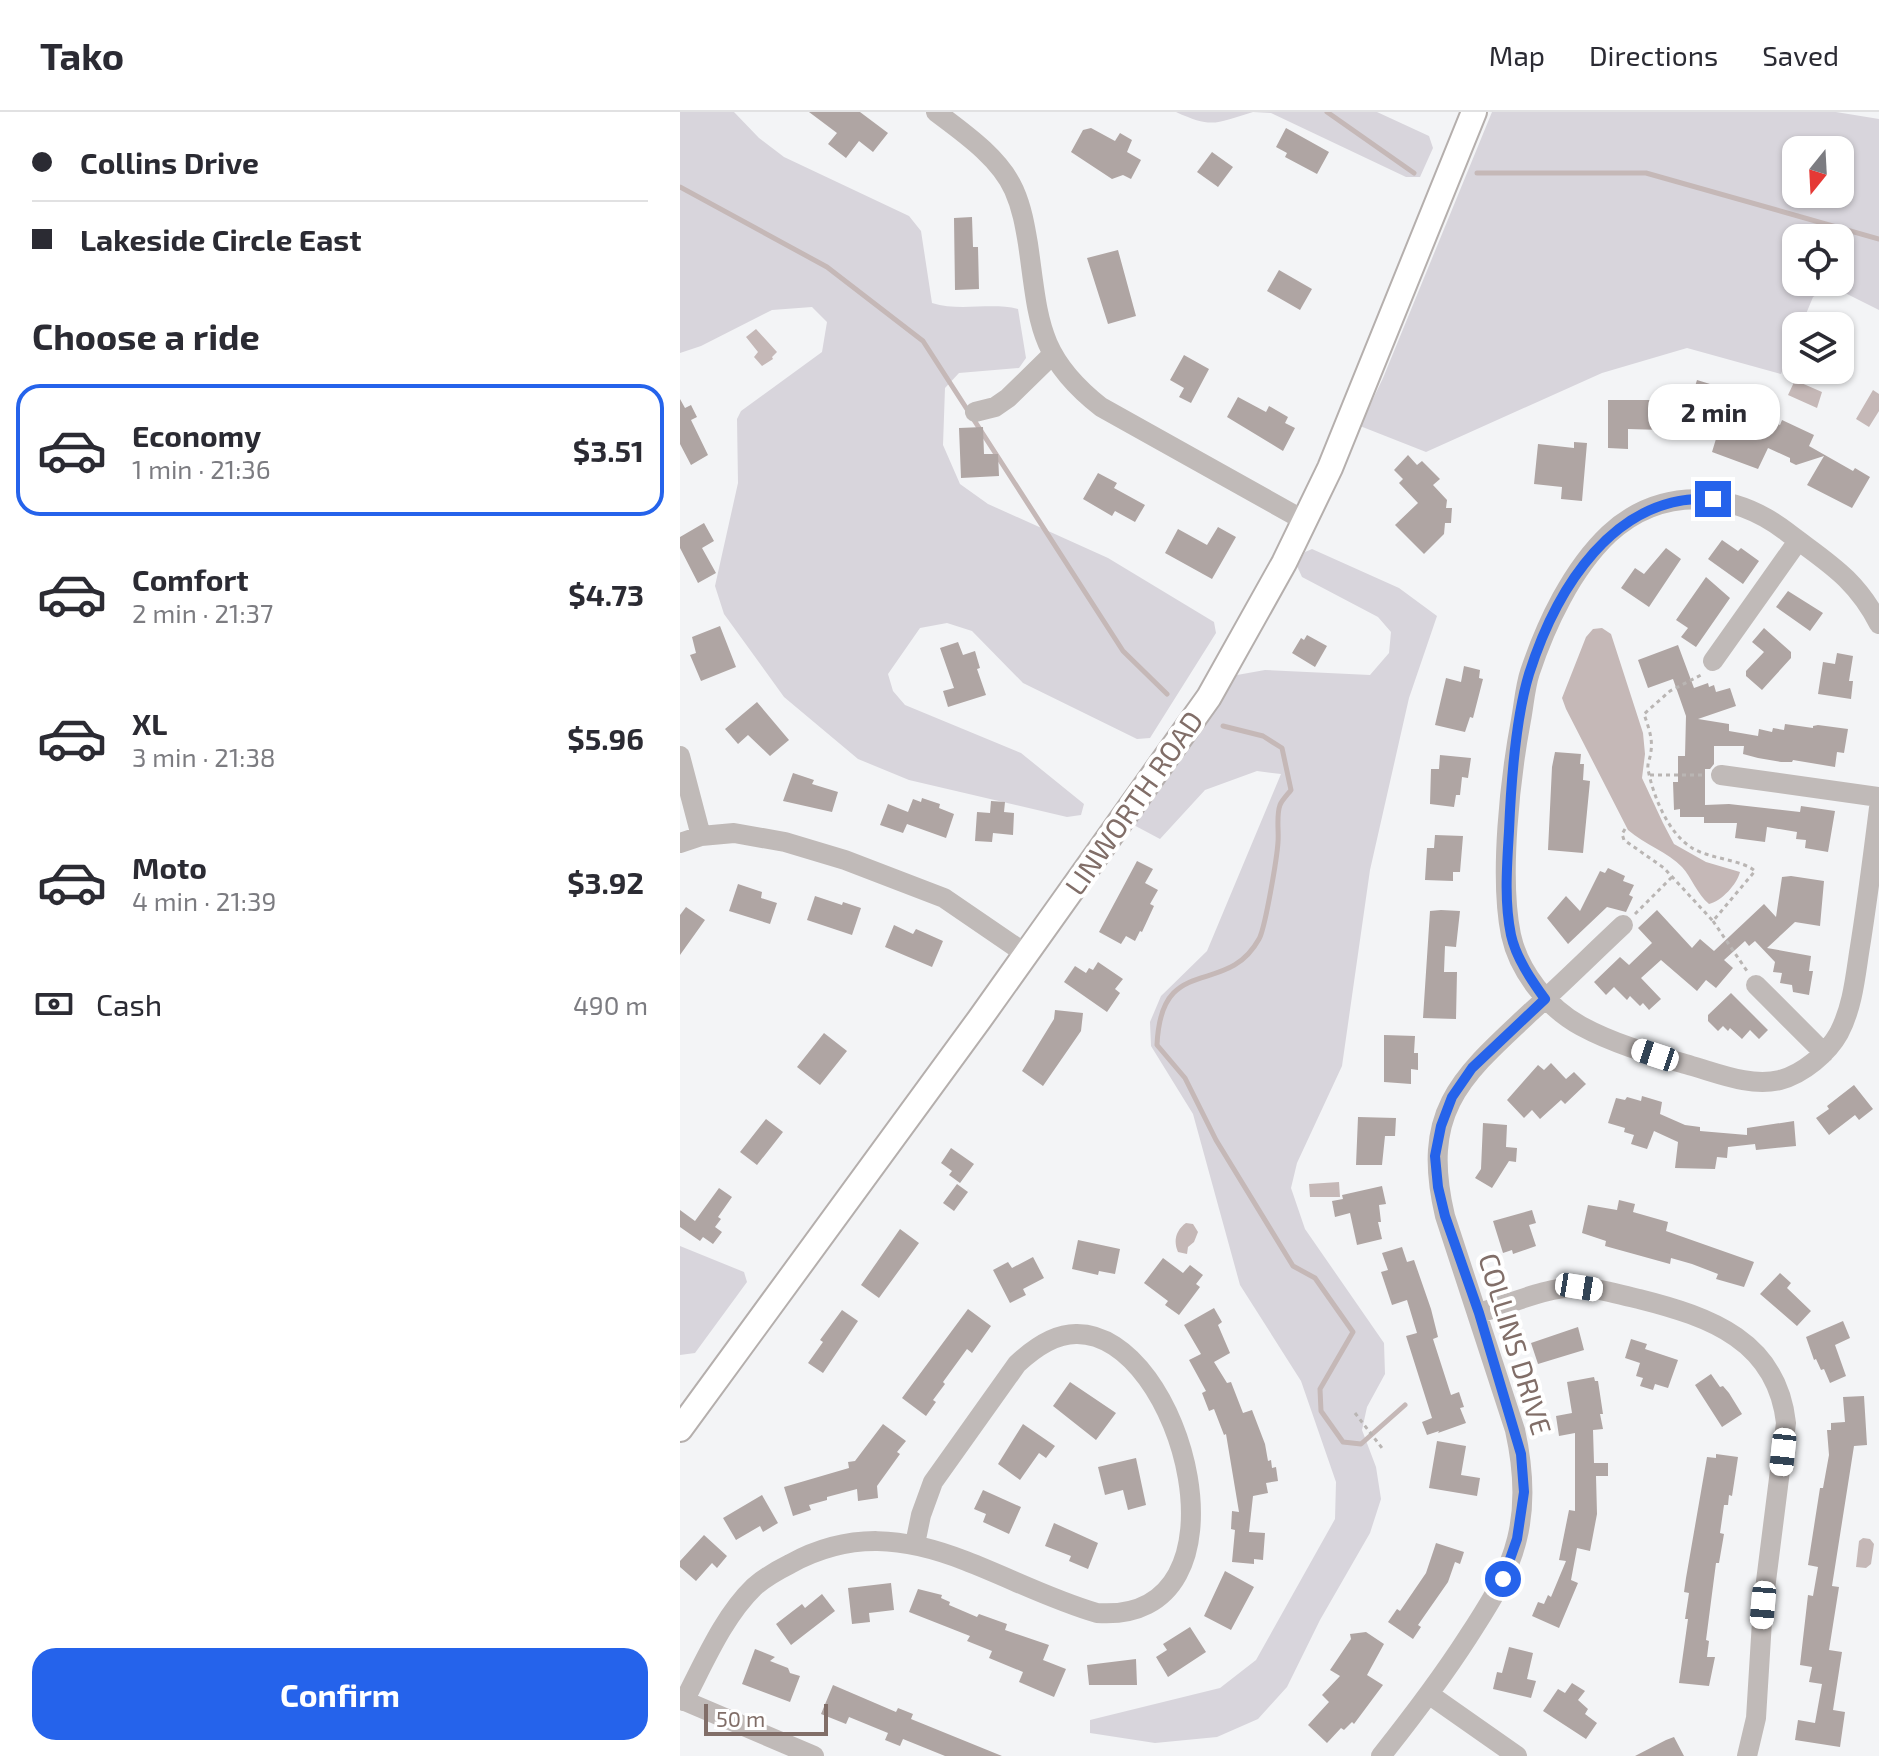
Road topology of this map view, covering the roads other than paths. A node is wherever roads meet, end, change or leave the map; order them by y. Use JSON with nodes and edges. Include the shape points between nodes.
{"nodes":[{"id":1,"x":936,"y":112,"type":"edge"},
{"id":2,"x":1474,"y":112,"type":"edge"},
{"id":3,"x":1052,"y":355,"type":"junction"},
{"id":4,"x":975,"y":412,"type":"dead end"},
{"id":5,"x":1305,"y":521,"type":"junction"},
{"id":6,"x":1798,"y":541,"type":"junction"},
{"id":7,"x":1879,"y":624,"type":"edge"},
{"id":8,"x":1713,"y":661,"type":"road end"},
{"id":9,"x":680,"y":756,"type":"edge"},
{"id":10,"x":1721,"y":775,"type":"road end"},
{"id":11,"x":1879,"y":797,"type":"edge"},
{"id":12,"x":1879,"y":808,"type":"edge"},
{"id":13,"x":701,"y":836,"type":"junction"},
{"id":14,"x":680,"y":843,"type":"edge"},
{"id":15,"x":1623,"y":925,"type":"road end"},
{"id":16,"x":1026,"y":954,"type":"junction"},
{"id":17,"x":1756,"y":985,"type":"road end"},
{"id":18,"x":1545,"y":999,"type":"junction"},
{"id":19,"x":1824,"y":1053,"type":"junction"},
{"id":20,"x":1479,"y":1313,"type":"junction"},
{"id":21,"x":680,"y":1429,"type":"edge"},
{"id":22,"x":915,"y":1544,"type":"junction"},
{"id":23,"x":1430,"y":1695,"type":"junction"},
{"id":24,"x":682,"y":1700,"type":"edge"},
{"id":25,"x":814,"y":1756,"type":"edge"},
{"id":26,"x":1381,"y":1756,"type":"edge"},
{"id":27,"x":1517,"y":1756,"type":"edge"},
{"id":28,"x":1747,"y":1756,"type":"edge"}],
"edges":[{"from":1,"to":3,"type":"street","via":[[995,162],[1013,188],[1023,213],[1034,303]]},
{"from":2,"to":5,"type":"main road","name":"LINWORTH ROAD"},
{"from":3,"to":4,"type":"street","via":[[1008,398]]},
{"from":3,"to":5,"type":"street","via":[[1076,388],[1101,407]]},
{"from":5,"to":16,"type":"main road","name":"LINWORTH ROAD","via":[[1209,697]]},
{"from":6,"to":7,"type":"street","via":[[1837,568],[1867,599]]},
{"from":6,"to":8,"type":"street"},
{"from":6,"to":18,"type":"street","via":[[1735,503],[1689,498],[1667,502],[1610,534],[1553,617],[1529,675],[1516,747],[1507,891],[1511,937]]},
{"from":9,"to":13,"type":"street"},
{"from":10,"to":11,"type":"street"},
{"from":12,"to":19,"type":"street","via":[[1852,1001],[1839,1034]]},
{"from":13,"to":14,"type":"street"},
{"from":13,"to":16,"type":"street","via":[[762,836],[885,875],[944,898]]},
{"from":15,"to":18,"type":"street","name":"COLLINS DRIVE"},
{"from":16,"to":21,"type":"main road","name":"LINWORTH ROAD"},
{"from":17,"to":19,"type":"street"},
{"from":18,"to":19,"type":"street","via":[[1607,1040],[1729,1077],[1780,1080]]},
{"from":18,"to":20,"type":"street","name":"COLLINS DRIVE","via":[[1472,1068],[1441,1126],[1435,1156],[1438,1187]]},
{"from":20,"to":23,"type":"street","name":"COLLINS DRIVE","via":[[1515,1430],[1524,1492],[1517,1539],[1503,1579]]},
{"from":20,"to":28,"type":"street","via":[[1545,1292],[1579,1287],[1613,1293],[1702,1319],[1744,1341],[1774,1378],[1786,1423],[1763,1605],[1756,1718]]},
{"from":22,"to":22,"type":"street","via":[[1097,1613],[1134,1611],[1150,1604],[1165,1592],[1186,1559],[1191,1507],[1178,1441],[1139,1365],[1113,1345],[1086,1334],[1060,1337],[1030,1352],[933,1482]]},
{"from":22,"to":24,"type":"street","via":[[880,1540],[815,1550],[755,1586]]},
{"from":23,"to":26,"type":"street","name":"COLLINS DRIVE"},
{"from":23,"to":27,"type":"street"},
{"from":24,"to":25,"type":"street"}]}
